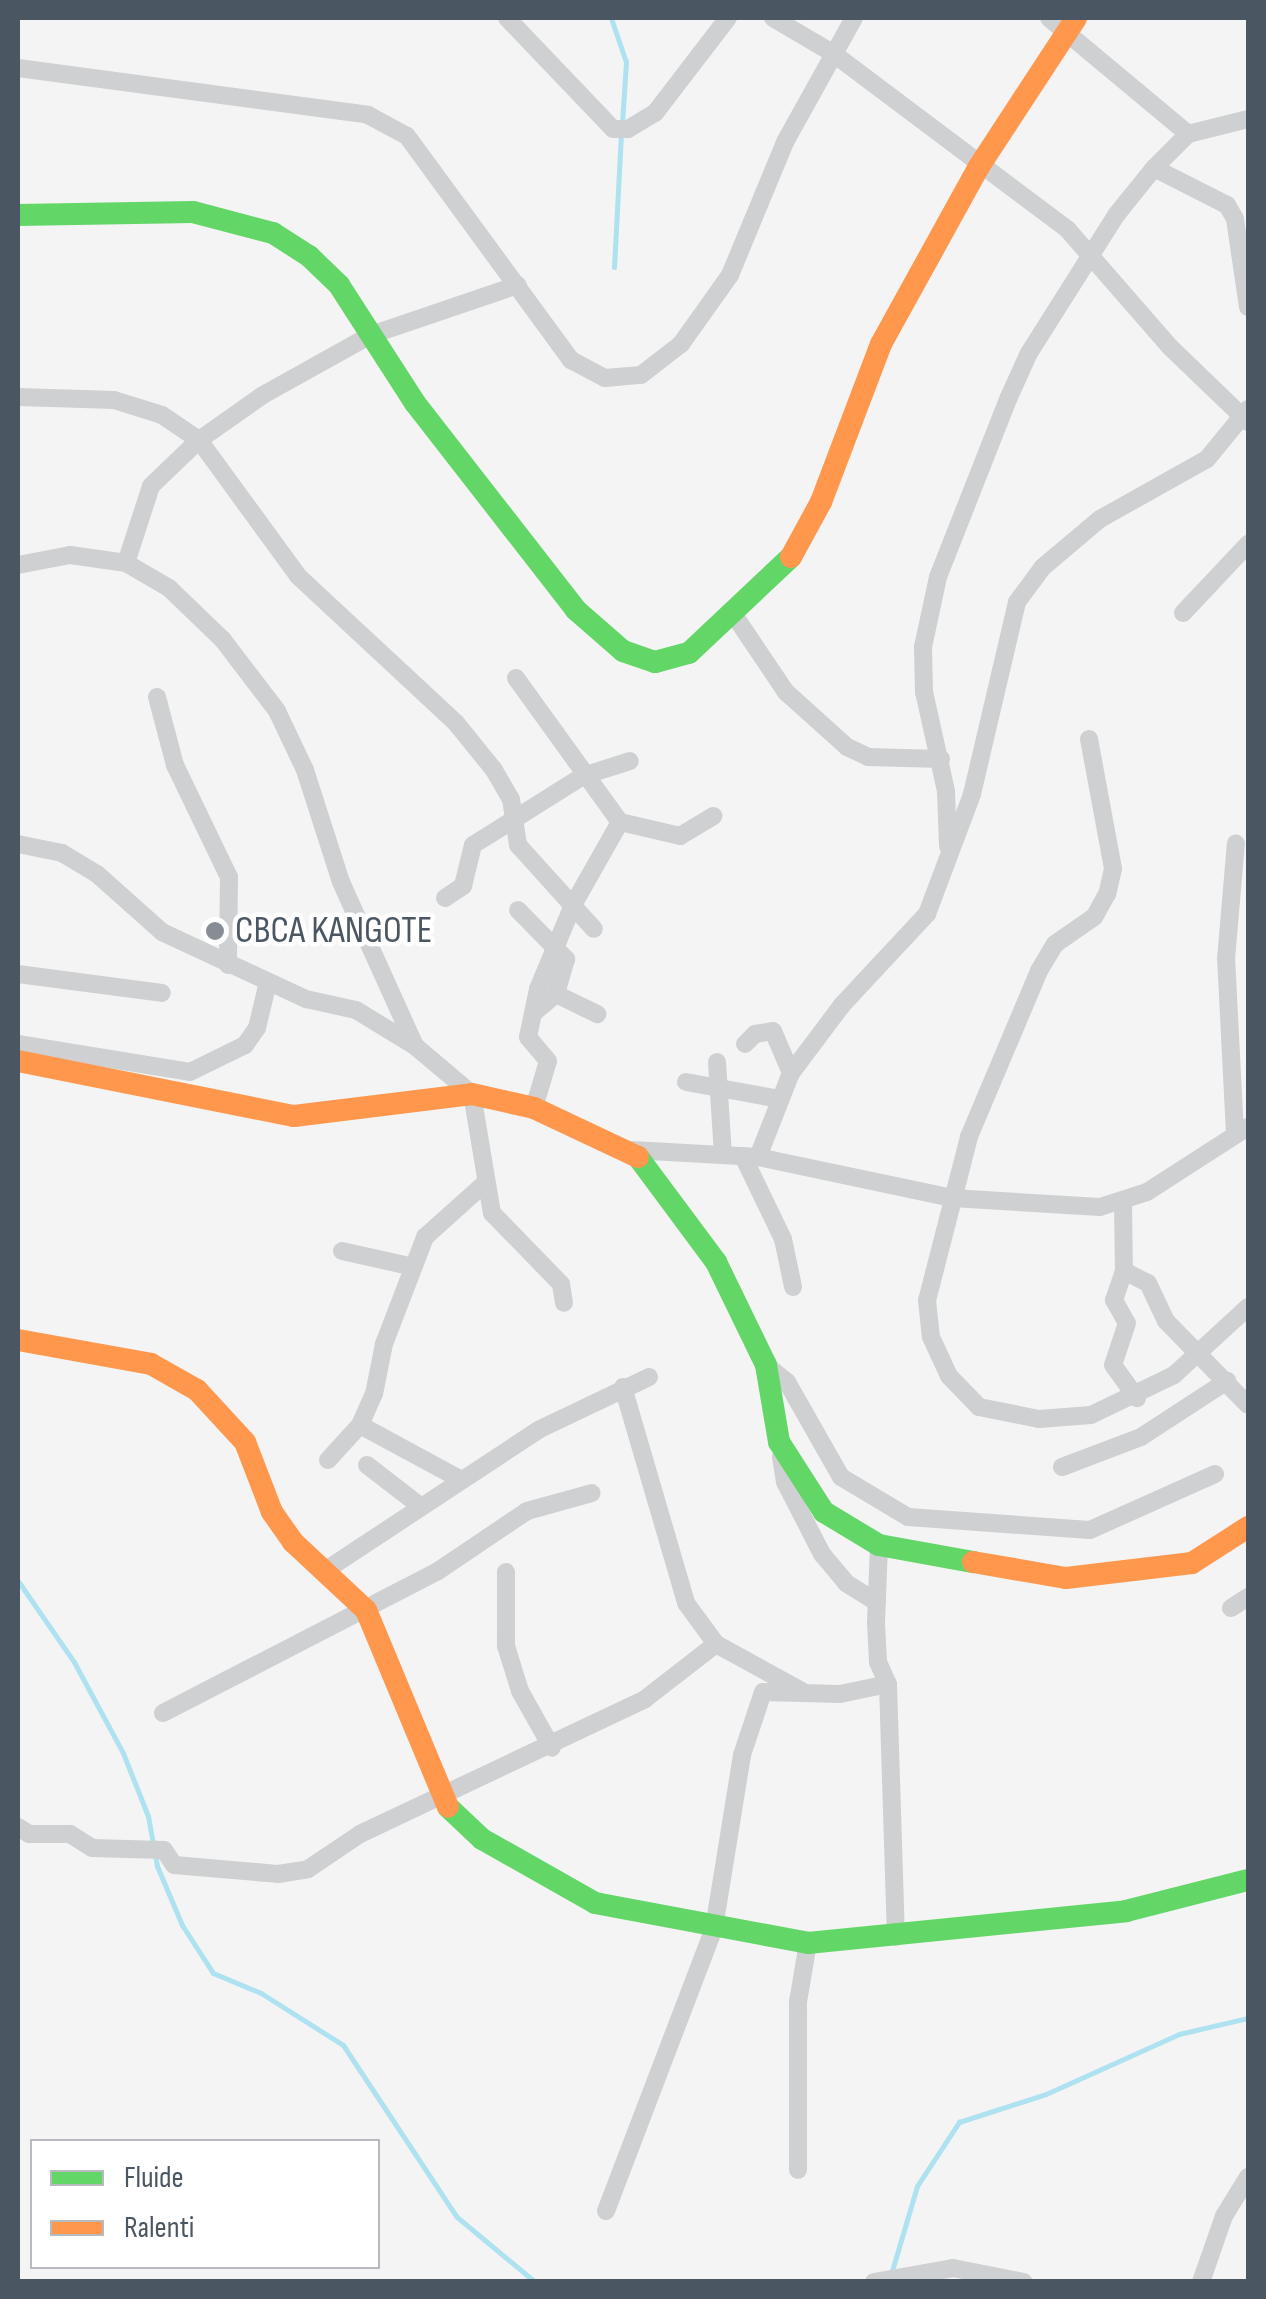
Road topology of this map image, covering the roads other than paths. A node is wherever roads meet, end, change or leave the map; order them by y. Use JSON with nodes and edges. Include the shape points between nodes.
{"nodes":[{"id":1,"x":507,"y":18,"type":"edge"},
{"id":2,"x":728,"y":18,"type":"edge"},
{"id":3,"x":773,"y":18,"type":"edge"},
{"id":4,"x":854,"y":18,"type":"edge"},
{"id":5,"x":1063,"y":22,"type":"edge"},
{"id":6,"x":834,"y":54,"type":"junction"},
{"id":7,"x":18,"y":68,"type":"edge"},
{"id":8,"x":1248,"y":119,"type":"edge"},
{"id":9,"x":1188,"y":134,"type":"junction"},
{"id":10,"x":978,"y":168,"type":"junction"},
{"id":11,"x":1154,"y":168,"type":"junction"},
{"id":12,"x":1227,"y":206,"type":"junction"},
{"id":13,"x":1248,"y":207,"type":"edge"},
{"id":14,"x":18,"y":216,"type":"edge"},
{"id":15,"x":1090,"y":259,"type":"junction"},
{"id":16,"x":518,"y":285,"type":"junction"},
{"id":17,"x":1248,"y":307,"type":"edge"},
{"id":18,"x":371,"y":336,"type":"junction"},
{"id":19,"x":18,"y":396,"type":"edge"},
{"id":20,"x":1247,"y":416,"type":"edge"},
{"id":21,"x":199,"y":440,"type":"junction"},
{"id":22,"x":1248,"y":544,"type":"edge"},
{"id":23,"x":126,"y":563,"type":"junction"},
{"id":24,"x":18,"y":565,"type":"edge"},
{"id":25,"x":732,"y":612,"type":"junction"},
{"id":26,"x":1183,"y":613,"type":"dead end"},
{"id":27,"x":516,"y":678,"type":"dead end"},
{"id":28,"x":157,"y":697,"type":"dead end"},
{"id":29,"x":1089,"y":739,"type":"dead end"},
{"id":30,"x":941,"y":759,"type":"junction"},
{"id":31,"x":630,"y":760,"type":"dead end"},
{"id":32,"x":584,"y":776,"type":"junction"},
{"id":33,"x":712,"y":816,"type":"dead end"},
{"id":34,"x":511,"y":817,"type":"junction"},
{"id":35,"x":620,"y":822,"type":"junction"},
{"id":36,"x":18,"y":844,"type":"edge"},
{"id":37,"x":1236,"y":844,"type":"dead end"},
{"id":38,"x":948,"y":860,"type":"junction"},
{"id":39,"x":445,"y":898,"type":"dead end"},
{"id":40,"x":573,"y":905,"type":"junction"},
{"id":41,"x":518,"y":910,"type":"dead end"},
{"id":42,"x":594,"y":929,"type":"dead end"},
{"id":43,"x":556,"y":943,"type":"junction"},
{"id":44,"x":228,"y":965,"type":"junction"},
{"id":45,"x":18,"y":974,"type":"edge"},
{"id":46,"x":268,"y":982,"type":"junction"},
{"id":47,"x":162,"y":993,"type":"dead end"},
{"id":48,"x":556,"y":994,"type":"junction"},
{"id":49,"x":534,"y":1013,"type":"junction"},
{"id":50,"x":597,"y":1014,"type":"dead end"},
{"id":51,"x":18,"y":1044,"type":"edge"},
{"id":52,"x":745,"y":1044,"type":"dead end"},
{"id":53,"x":416,"y":1046,"type":"junction"},
{"id":54,"x":18,"y":1061,"type":"edge"},
{"id":55,"x":717,"y":1062,"type":"dead end"},
{"id":56,"x":791,"y":1073,"type":"junction"},
{"id":57,"x":686,"y":1082,"type":"dead end"},
{"id":58,"x":721,"y":1088,"type":"junction"},
{"id":59,"x":472,"y":1094,"type":"junction"},
{"id":60,"x":780,"y":1099,"type":"junction"},
{"id":61,"x":534,"y":1108,"type":"junction"},
{"id":62,"x":1242,"y":1130,"type":"edge"},
{"id":63,"x":632,"y":1150,"type":"junction"},
{"id":64,"x":722,"y":1155,"type":"junction"},
{"id":65,"x":751,"y":1157,"type":"junction"},
{"id":66,"x":483,"y":1186,"type":"junction"},
{"id":67,"x":952,"y":1198,"type":"junction"},
{"id":68,"x":1122,"y":1203,"type":"junction"},
{"id":69,"x":342,"y":1251,"type":"dead end"},
{"id":70,"x":410,"y":1266,"type":"junction"},
{"id":71,"x":1124,"y":1271,"type":"junction"},
{"id":72,"x":793,"y":1287,"type":"dead end"},
{"id":73,"x":564,"y":1303,"type":"dead end"},
{"id":74,"x":1248,"y":1306,"type":"edge"},
{"id":75,"x":18,"y":1340,"type":"edge"},
{"id":76,"x":1198,"y":1349,"type":"junction"},
{"id":77,"x":766,"y":1364,"type":"junction"},
{"id":78,"x":649,"y":1377,"type":"dead end"},
{"id":79,"x":1227,"y":1381,"type":"junction"},
{"id":80,"x":623,"y":1387,"type":"junction"},
{"id":81,"x":1137,"y":1398,"type":"junction"},
{"id":82,"x":1248,"y":1405,"type":"edge"},
{"id":83,"x":360,"y":1425,"type":"junction"},
{"id":84,"x":779,"y":1442,"type":"junction"},
{"id":85,"x":328,"y":1460,"type":"dead end"},
{"id":86,"x":367,"y":1465,"type":"dead end"},
{"id":87,"x":1062,"y":1467,"type":"dead end"},
{"id":88,"x":1215,"y":1474,"type":"dead end"},
{"id":89,"x":458,"y":1478,"type":"junction"},
{"id":90,"x":592,"y":1493,"type":"dead end"},
{"id":91,"x":419,"y":1505,"type":"junction"},
{"id":92,"x":1248,"y":1527,"type":"edge"},
{"id":93,"x":879,"y":1544,"type":"junction"},
{"id":94,"x":326,"y":1570,"type":"junction"},
{"id":95,"x":506,"y":1572,"type":"dead end"},
{"id":96,"x":1248,"y":1598,"type":"edge"},
{"id":97,"x":876,"y":1602,"type":"junction"},
{"id":98,"x":1230,"y":1608,"type":"dead end"},
{"id":99,"x":366,"y":1610,"type":"junction"},
{"id":100,"x":716,"y":1644,"type":"junction"},
{"id":101,"x":888,"y":1684,"type":"junction"},
{"id":102,"x":807,"y":1693,"type":"junction"},
{"id":103,"x":163,"y":1712,"type":"dead end"},
{"id":104,"x":552,"y":1748,"type":"junction"},
{"id":105,"x":442,"y":1800,"type":"junction"},
{"id":106,"x":18,"y":1827,"type":"edge"},
{"id":107,"x":1248,"y":1880,"type":"edge"},
{"id":108,"x":714,"y":1928,"type":"junction"},
{"id":109,"x":896,"y":1937,"type":"junction"},
{"id":110,"x":808,"y":1943,"type":"junction"},
{"id":111,"x":798,"y":2170,"type":"dead end"},
{"id":112,"x":1248,"y":2177,"type":"edge"},
{"id":113,"x":606,"y":2211,"type":"dead end"},
{"id":114,"x":902,"y":2280,"type":"edge"},
{"id":115,"x":875,"y":2281,"type":"edge"},
{"id":116,"x":1024,"y":2282,"type":"edge"},
{"id":117,"x":1201,"y":2282,"type":"edge"}],
"edges":[{"from":1,"to":2,"type":"street","via":[[621,130],[655,113]]},
{"from":3,"to":6,"type":"street"},
{"from":4,"to":6,"type":"street"},
{"from":5,"to":9,"type":"street"},
{"from":5,"to":10,"type":"main road"},
{"from":6,"to":10,"type":"street"},
{"from":6,"to":16,"type":"street","via":[[785,142],[730,275],[681,344],[641,374],[605,378],[571,360]]},
{"from":7,"to":16,"type":"street","via":[[368,114],[407,136],[440,172]]},
{"from":8,"to":9,"type":"street"},
{"from":9,"to":11,"type":"street"},
{"from":10,"to":15,"type":"street","via":[[1068,230]]},
{"from":10,"to":25,"type":"main road","via":[[881,344],[821,502],[795,549]]},
{"from":11,"to":12,"type":"street"},
{"from":11,"to":15,"type":"street"},
{"from":12,"to":13,"type":"street"},
{"from":12,"to":17,"type":"street","via":[[1236,219]]},
{"from":14,"to":18,"type":"main road","via":[[193,212],[273,233],[339,285]]},
{"from":15,"to":20,"type":"street"},
{"from":15,"to":30,"type":"street","via":[[1029,353],[938,577],[924,648],[924,692]]},
{"from":16,"to":18,"type":"street"},
{"from":18,"to":21,"type":"street"},
{"from":18,"to":25,"type":"main road","via":[[576,610],[623,651],[656,662],[689,653]]},
{"from":19,"to":21,"type":"street","via":[[114,400],[162,415]]},
{"from":20,"to":38,"type":"street","via":[[1207,460],[1100,519],[1043,566],[1018,602],[972,794]]},
{"from":21,"to":23,"type":"street","via":[[151,486]]},
{"from":21,"to":34,"type":"street","via":[[298,576],[456,724],[502,784]]},
{"from":22,"to":26,"type":"street"},
{"from":23,"to":24,"type":"street","via":[[70,555]]},
{"from":23,"to":53,"type":"street","via":[[169,588],[223,640],[277,711],[305,770],[341,882]]},
{"from":25,"to":30,"type":"street","via":[[786,692],[846,747],[868,758]]},
{"from":27,"to":32,"type":"street"},
{"from":28,"to":44,"type":"street","via":[[184,786],[228,876]]},
{"from":29,"to":67,"type":"street","via":[[1113,869],[1107,894],[1094,917],[1055,944],[1039,971],[970,1137]]},
{"from":30,"to":38,"type":"street"},
{"from":31,"to":32,"type":"street"},
{"from":32,"to":34,"type":"street","via":[[550,801]]},
{"from":32,"to":35,"type":"street"},
{"from":33,"to":35,"type":"street","via":[[680,836]]},
{"from":34,"to":39,"type":"street","via":[[473,845],[463,886]]},
{"from":34,"to":40,"type":"street","via":[[518,846]]},
{"from":35,"to":40,"type":"street"},
{"from":36,"to":44,"type":"street","via":[[62,853],[97,874],[162,932]]},
{"from":37,"to":62,"type":"street","via":[[1226,959]]},
{"from":38,"to":56,"type":"street","via":[[927,914],[842,1004]]},
{"from":40,"to":42,"type":"street"},
{"from":40,"to":43,"type":"street"},
{"from":41,"to":43,"type":"street"},
{"from":43,"to":48,"type":"street","via":[[566,959]]},
{"from":43,"to":49,"type":"street"},
{"from":44,"to":46,"type":"street"},
{"from":45,"to":47,"type":"street"},
{"from":46,"to":51,"type":"street","via":[[257,1028],[244,1045],[190,1072]]},
{"from":46,"to":53,"type":"street","via":[[356,1010]]},
{"from":48,"to":49,"type":"street"},
{"from":48,"to":50,"type":"street"},
{"from":49,"to":61,"type":"street","via":[[528,1038],[548,1062]]},
{"from":52,"to":56,"type":"street","via":[[773,1031],[782,1039]]},
{"from":53,"to":59,"type":"street"},
{"from":54,"to":59,"type":"main road","via":[[294,1116]]},
{"from":55,"to":58,"type":"street"},
{"from":56,"to":60,"type":"street"},
{"from":57,"to":58,"type":"street"},
{"from":58,"to":60,"type":"street"},
{"from":58,"to":64,"type":"street"},
{"from":59,"to":61,"type":"main road"},
{"from":59,"to":66,"type":"street"},
{"from":60,"to":65,"type":"street"},
{"from":61,"to":63,"type":"main road"},
{"from":62,"to":68,"type":"street"},
{"from":63,"to":64,"type":"street"},
{"from":63,"to":77,"type":"main road","via":[[716,1262]]},
{"from":64,"to":65,"type":"street"},
{"from":65,"to":67,"type":"street"},
{"from":65,"to":72,"type":"street","via":[[783,1239]]},
{"from":66,"to":70,"type":"street","via":[[425,1237]]},
{"from":66,"to":73,"type":"street","via":[[492,1213],[561,1284]]},
{"from":67,"to":68,"type":"street","via":[[1047,1209]]},
{"from":67,"to":81,"type":"street","via":[[928,1300],[931,1337],[949,1376],[979,1407],[1040,1419],[1092,1415]]},
{"from":68,"to":71,"type":"street"},
{"from":69,"to":70,"type":"street"},
{"from":70,"to":83,"type":"street"},
{"from":71,"to":76,"type":"street","via":[[1148,1284],[1166,1321]]},
{"from":71,"to":81,"type":"street","via":[[1114,1300],[1126,1322],[1114,1365]]},
{"from":74,"to":76,"type":"street"},
{"from":75,"to":94,"type":"main road","via":[[151,1364],[197,1390],[245,1442],[272,1512],[293,1542]]},
{"from":76,"to":79,"type":"street"},
{"from":76,"to":81,"type":"street","via":[[1174,1375]]},
{"from":77,"to":84,"type":"main road"},
{"from":77,"to":88,"type":"street","via":[[787,1382],[841,1477],[908,1517],[1090,1530]]},
{"from":78,"to":80,"type":"street"},
{"from":79,"to":82,"type":"street"},
{"from":79,"to":87,"type":"street","via":[[1142,1437]]},
{"from":80,"to":89,"type":"street"},
{"from":80,"to":100,"type":"street","via":[[671,1568]]},
{"from":83,"to":85,"type":"street"},
{"from":83,"to":89,"type":"street"},
{"from":84,"to":93,"type":"main road","via":[[824,1512]]},
{"from":84,"to":97,"type":"street","via":[[786,1482],[816,1544],[846,1583]]},
{"from":86,"to":91,"type":"street"},
{"from":89,"to":91,"type":"street"},
{"from":90,"to":99,"type":"street","via":[[527,1511],[438,1572]]},
{"from":91,"to":94,"type":"street"},
{"from":92,"to":93,"type":"main road","via":[[1192,1563],[1066,1578]]},
{"from":93,"to":97,"type":"street"},
{"from":94,"to":99,"type":"main road"},
{"from":95,"to":104,"type":"street","via":[[506,1646],[520,1691]]},
{"from":96,"to":98,"type":"street"},
{"from":97,"to":101,"type":"street","via":[[878,1662]]},
{"from":99,"to":103,"type":"street"},
{"from":99,"to":105,"type":"main road"},
{"from":100,"to":102,"type":"street"},
{"from":100,"to":104,"type":"street","via":[[644,1699]]},
{"from":101,"to":102,"type":"street"},
{"from":101,"to":109,"type":"street"},
{"from":102,"to":108,"type":"street","via":[[763,1692],[742,1755]]},
{"from":104,"to":105,"type":"street"},
{"from":105,"to":106,"type":"street","via":[[360,1834],[308,1868],[278,1874],[174,1865],[164,1850],[142,1854]]},
{"from":105,"to":108,"type":"main road","via":[[482,1839],[595,1903]]},
{"from":107,"to":109,"type":"main road","via":[[1126,1911]]},
{"from":108,"to":110,"type":"main road"},
{"from":108,"to":113,"type":"street"},
{"from":109,"to":110,"type":"main road"},
{"from":110,"to":111,"type":"street","via":[[798,2002]]},
{"from":112,"to":117,"type":"street","via":[[1224,2216]]},
{"from":114,"to":115,"type":"street"},
{"from":114,"to":116,"type":"street","via":[[953,2268]]}]}
